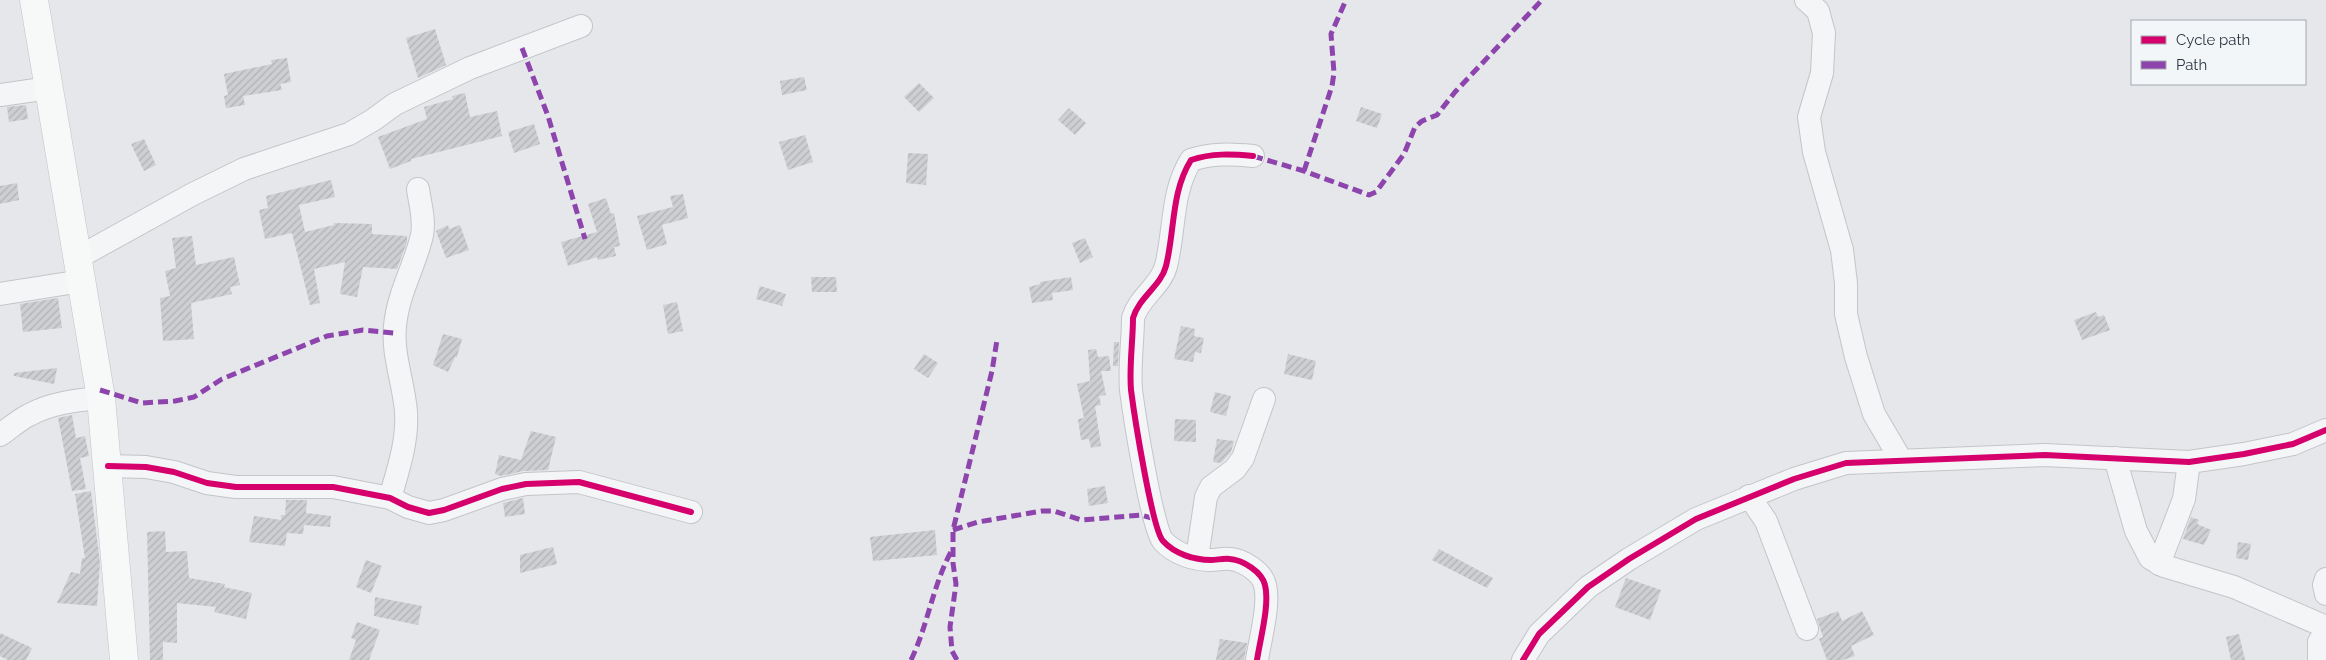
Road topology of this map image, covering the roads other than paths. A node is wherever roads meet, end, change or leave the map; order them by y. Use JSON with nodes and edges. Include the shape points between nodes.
{"nodes":[{"id":1,"x":34,"y":0,"type":"edge"},
{"id":2,"x":1806,"y":0,"type":"edge"},
{"id":3,"x":581,"y":26,"type":"dead end"},
{"id":4,"x":49,"y":88,"type":"junction"},
{"id":5,"x":0,"y":95,"type":"edge"},
{"id":6,"x":1253,"y":156,"type":"dead end"},
{"id":7,"x":418,"y":189,"type":"dead end"},
{"id":8,"x":80,"y":269,"type":"junction"},
{"id":9,"x":0,"y":294,"type":"edge"},
{"id":10,"x":101,"y":398,"type":"junction"},
{"id":11,"x":1264,"y":399,"type":"dead end"},
{"id":12,"x":2325,"y":432,"type":"edge"},
{"id":13,"x":0,"y":435,"type":"edge"},
{"id":14,"x":2115,"y":458,"type":"junction"},
{"id":15,"x":1901,"y":460,"type":"junction"},
{"id":16,"x":2189,"y":462,"type":"junction"},
{"id":17,"x":108,"y":466,"type":"junction"},
{"id":18,"x":1749,"y":496,"type":"junction"},
{"id":19,"x":390,"y":498,"type":"junction"},
{"id":20,"x":690,"y":512,"type":"dead end"},
{"id":21,"x":1197,"y":558,"type":"junction"},
{"id":22,"x":2159,"y":564,"type":"junction"},
{"id":23,"x":2326,"y":579,"type":"edge"},
{"id":24,"x":2326,"y":594,"type":"edge"},
{"id":25,"x":1806,"y":629,"type":"dead end"},
{"id":26,"x":2326,"y":629,"type":"edge"},
{"id":27,"x":124,"y":660,"type":"edge"},
{"id":28,"x":1257,"y":660,"type":"edge"},
{"id":29,"x":1523,"y":660,"type":"edge"},
{"id":30,"x":2319,"y":660,"type":"edge"}],
"edges":[{"from":1,"to":4,"type":"main road"},
{"from":2,"to":15,"type":"street","via":[[1818,11],[1824,33],[1822,73],[1809,117],[1810,132],[1842,250],[1846,314],[1874,414]]},
{"from":3,"to":8,"type":"street","via":[[470,68],[395,104],[348,134],[244,169],[193,194]]},
{"from":4,"to":5,"type":"street"},
{"from":4,"to":8,"type":"main road"},
{"from":6,"to":21,"type":"street","via":[[1226,153],[1191,160],[1182,174],[1166,266],[1160,280],[1136,308],[1134,318],[1131,389],[1156,524],[1162,540],[1176,552]]},
{"from":7,"to":19,"type":"street","via":[[422,234],[395,318],[396,354],[406,413],[405,439]]},
{"from":8,"to":9,"type":"street"},
{"from":8,"to":10,"type":"main road"},
{"from":10,"to":13,"type":"street","via":[[74,400],[30,414]]},
{"from":10,"to":17,"type":"main road"},
{"from":11,"to":21,"type":"street","via":[[1243,458],[1236,469],[1211,487],[1206,497]]},
{"from":12,"to":16,"type":"street","via":[[2293,444]]},
{"from":14,"to":15,"type":"street","via":[[2044,455]]},
{"from":14,"to":16,"type":"street"},
{"from":14,"to":22,"type":"street","via":[[2136,531],[2150,558]]},
{"from":15,"to":18,"type":"street","via":[[1846,463]]},
{"from":16,"to":22,"type":"street","via":[[2184,499]]},
{"from":17,"to":19,"type":"street","via":[[146,467],[236,487],[333,487]]},
{"from":17,"to":27,"type":"main road"},
{"from":18,"to":25,"type":"street","via":[[1766,521]]},
{"from":18,"to":29,"type":"street","via":[[1696,519],[1588,587],[1539,634]]},
{"from":19,"to":20,"type":"street","via":[[429,513],[526,484],[579,482]]},
{"from":21,"to":28,"type":"street","via":[[1243,562],[1258,573],[1265,584],[1266,602]]},
{"from":22,"to":26,"type":"street","via":[[2234,587]]},
{"from":23,"to":24,"type":"street"},
{"from":26,"to":30,"type":"street","via":[[2319,642]]}]}
